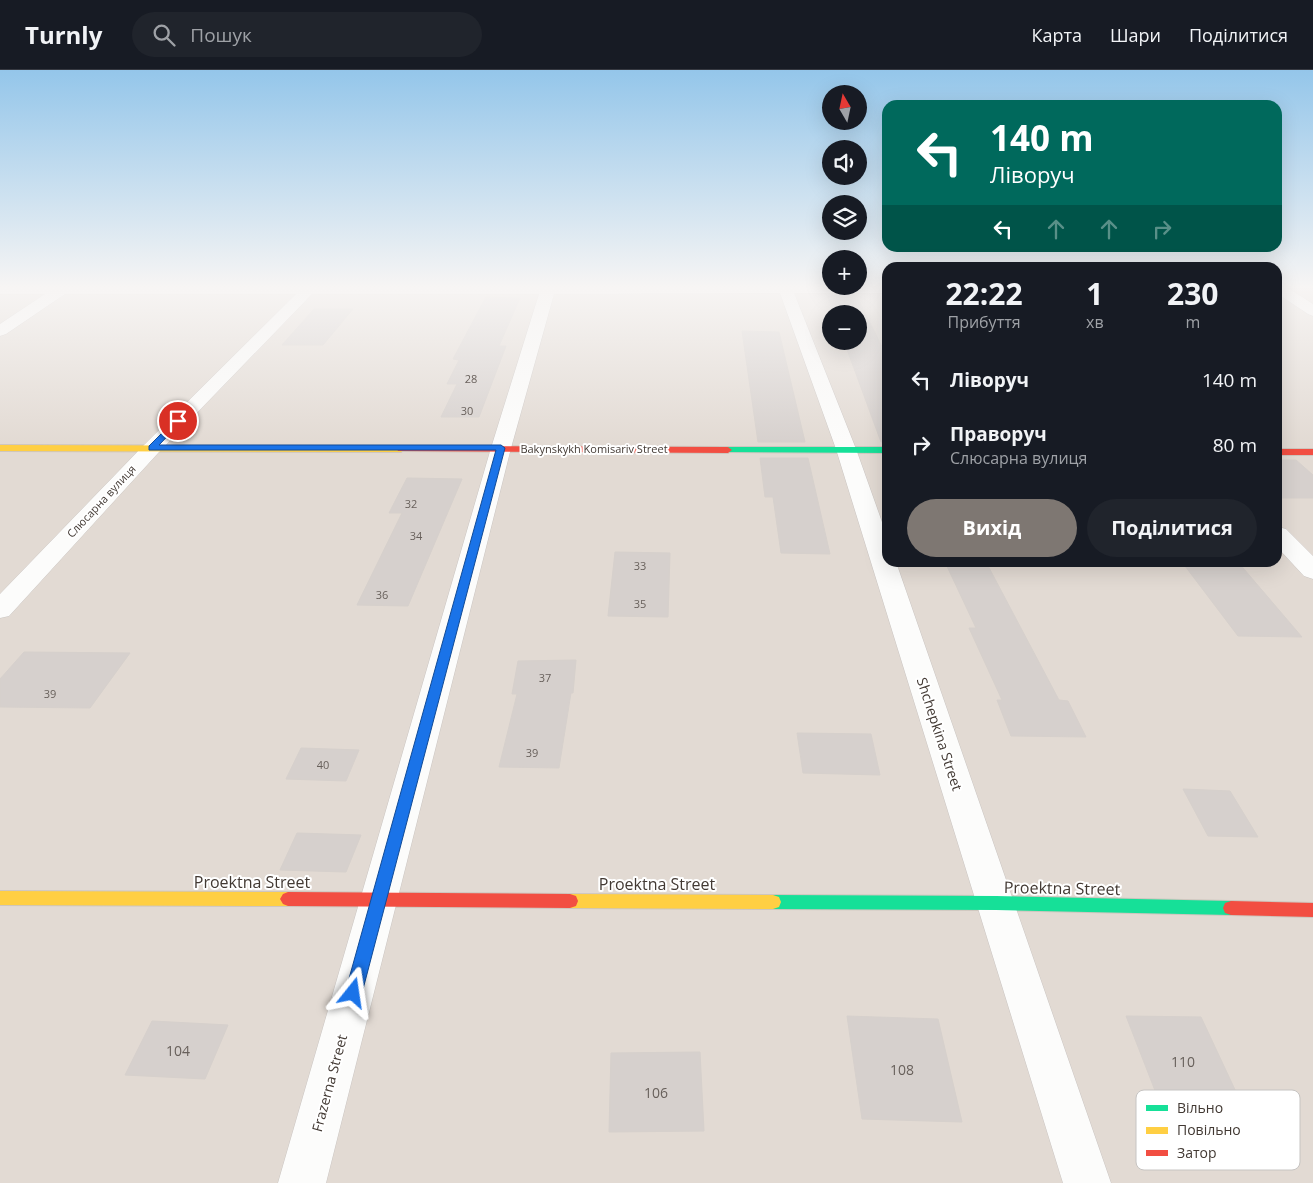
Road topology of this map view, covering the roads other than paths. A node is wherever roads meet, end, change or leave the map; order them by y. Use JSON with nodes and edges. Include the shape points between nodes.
{"nodes":[{"id":1,"x":259,"y":340,"type":"edge"},
{"id":2,"x":533,"y":340,"type":"edge"},
{"id":3,"x":804,"y":340,"type":"edge"},
{"id":4,"x":0,"y":448,"type":"edge"},
{"id":5,"x":152,"y":448,"type":"junction"},
{"id":6,"x":501,"y":448,"type":"junction"},
{"id":7,"x":846,"y":449,"type":"junction"},
{"id":8,"x":882,"y":450,"type":"edge"},
{"id":9,"x":1282,"y":452,"type":"edge"},
{"id":10,"x":1313,"y":452,"type":"edge"},
{"id":11,"x":1282,"y":538,"type":"edge"},
{"id":12,"x":882,"y":558,"type":"edge"},
{"id":13,"x":885,"y":567,"type":"edge"},
{"id":14,"x":1313,"y":571,"type":"edge"},
{"id":15,"x":0,"y":610,"type":"edge"},
{"id":16,"x":0,"y":898,"type":"edge"},
{"id":17,"x":379,"y":898,"type":"junction"},
{"id":18,"x":996,"y":903,"type":"junction"},
{"id":19,"x":1313,"y":910,"type":"edge"},
{"id":20,"x":302,"y":1183,"type":"edge"},
{"id":21,"x":1086,"y":1183,"type":"edge"}],
"edges":[{"from":1,"to":5,"type":"street","name":"Слюсарна вулиця"},
{"from":2,"to":6,"type":"street","name":"Frazerna Street"},
{"from":3,"to":7,"type":"street","name":"Shchepkina Street"},
{"from":4,"to":5,"type":"street","name":"Bakynskykh Komisariv Street"},
{"from":5,"to":6,"type":"street","name":"Bakynskykh Komisariv Street"},
{"from":5,"to":15,"type":"street","name":"Слюсарна вулиця"},
{"from":6,"to":7,"type":"street","name":"Bakynskykh Komisariv Street"},
{"from":6,"to":17,"type":"street","name":"Frazerna Street"},
{"from":7,"to":8,"type":"street","name":"Bakynskykh Komisariv Street"},
{"from":7,"to":12,"type":"street","name":"Shchepkina Street"},
{"from":9,"to":10,"type":"street"},
{"from":11,"to":14,"type":"street"},
{"from":13,"to":18,"type":"street","name":"Shchepkina Street"},
{"from":16,"to":17,"type":"street","name":"Proektna Street"},
{"from":17,"to":18,"type":"street","name":"Proektna Street"},
{"from":17,"to":20,"type":"street","name":"Frazerna Street"},
{"from":18,"to":19,"type":"street","name":"Proektna Street"},
{"from":18,"to":21,"type":"street","name":"Shchepkina Street"}]}
